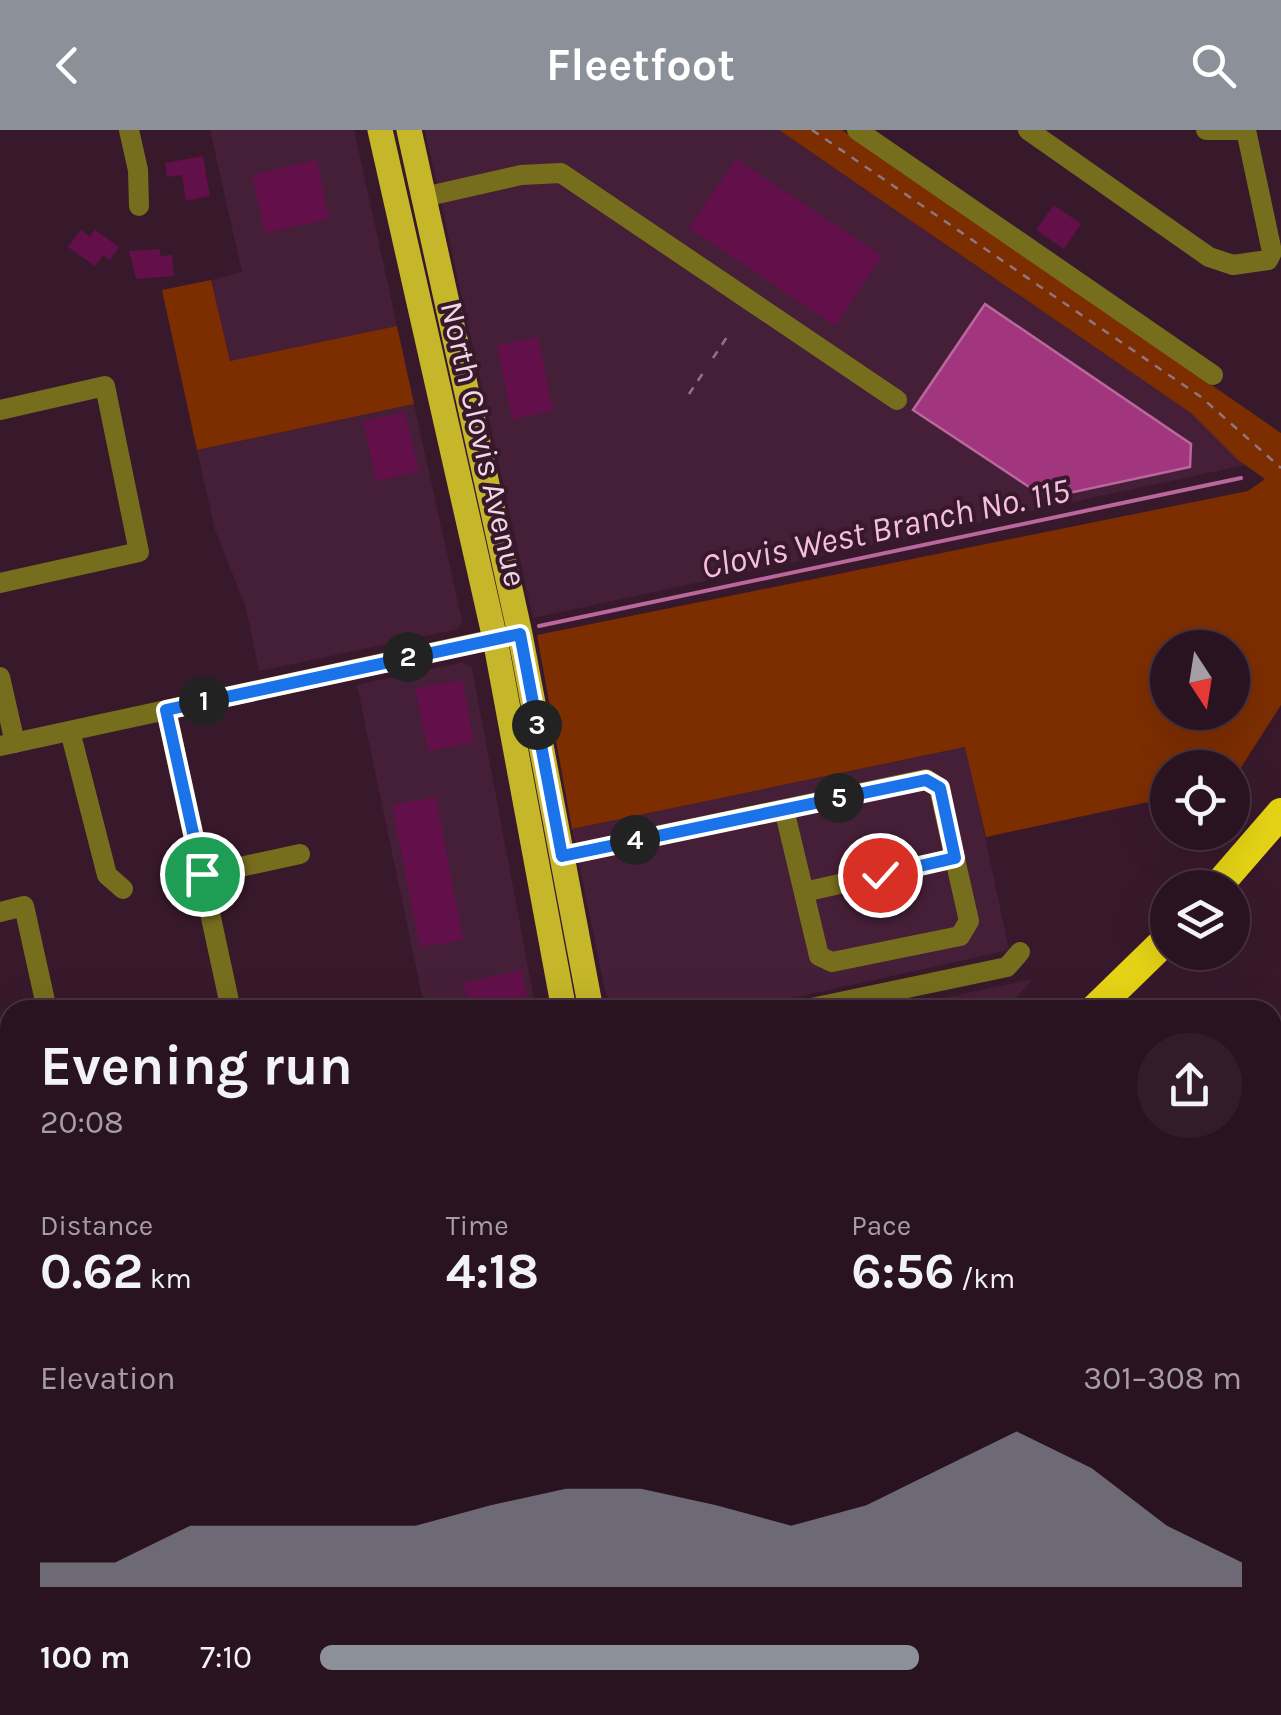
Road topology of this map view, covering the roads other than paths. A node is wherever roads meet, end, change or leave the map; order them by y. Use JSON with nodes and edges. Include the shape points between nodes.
{"nodes":[{"id":1,"x":129,"y":130,"type":"edge"},
{"id":2,"x":380,"y":130,"type":"edge"},
{"id":3,"x":409,"y":130,"type":"edge"},
{"id":4,"x":857,"y":130,"type":"edge"},
{"id":5,"x":1028,"y":130,"type":"edge"},
{"id":6,"x":1206,"y":130,"type":"edge"},
{"id":7,"x":1234,"y":130,"type":"edge"},
{"id":8,"x":1246,"y":130,"type":"edge"},
{"id":9,"x":424,"y":197,"type":"junction"},
{"id":10,"x":139,"y":206,"type":"dead end"},
{"id":11,"x":1214,"y":375,"type":"dead end"},
{"id":12,"x":897,"y":400,"type":"dead end"},
{"id":13,"x":0,"y":410,"type":"edge"},
{"id":14,"x":0,"y":583,"type":"edge"},
{"id":15,"x":507,"y":636,"type":"junction"},
{"id":16,"x":0,"y":677,"type":"edge"},
{"id":17,"x":166,"y":710,"type":"junction"},
{"id":18,"x":70,"y":730,"type":"junction"},
{"id":19,"x":7,"y":745,"type":"edge"},
{"id":20,"x":784,"y":809,"type":"junction"},
{"id":21,"x":1281,"y":814,"type":"edge"},
{"id":22,"x":300,"y":854,"type":"dead end"},
{"id":23,"x":562,"y":856,"type":"junction"},
{"id":24,"x":955,"y":858,"type":"junction"},
{"id":25,"x":1232,"y":870,"type":"edge"},
{"id":26,"x":202,"y":874,"type":"junction"},
{"id":27,"x":122,"y":888,"type":"dead end"},
{"id":28,"x":804,"y":892,"type":"junction"},
{"id":29,"x":0,"y":912,"type":"edge"},
{"id":30,"x":1020,"y":952,"type":"dead end"},
{"id":31,"x":1150,"y":956,"type":"edge"},
{"id":32,"x":45,"y":1000,"type":"edge"},
{"id":33,"x":229,"y":1000,"type":"edge"},
{"id":34,"x":562,"y":1000,"type":"edge"},
{"id":35,"x":589,"y":1000,"type":"edge"},
{"id":36,"x":893,"y":1000,"type":"edge"},
{"id":37,"x":1104,"y":1000,"type":"edge"}],
"edges":[{"from":1,"to":10,"type":"street"},
{"from":2,"to":15,"type":"main road","name":"North Clovis Avenue"},
{"from":3,"to":9,"type":"main road","name":"North Clovis Avenue"},
{"from":4,"to":11,"type":"street"},
{"from":5,"to":8,"type":"street","via":[[1209,257],[1233,265],[1268,260],[1271,240]]},
{"from":6,"to":7,"type":"street"},
{"from":9,"to":12,"type":"street","via":[[525,174],[561,173]]},
{"from":9,"to":15,"type":"main road","name":"North Clovis Avenue"},
{"from":13,"to":14,"type":"street","via":[[106,386],[139,552]]},
{"from":15,"to":17,"type":"street"},
{"from":15,"to":23,"type":"main road","name":"North Clovis Avenue"},
{"from":15,"to":34,"type":"main road","name":"North Clovis Avenue"},
{"from":16,"to":19,"type":"street"},
{"from":17,"to":18,"type":"street"},
{"from":17,"to":26,"type":"street"},
{"from":18,"to":19,"type":"street"},
{"from":18,"to":27,"type":"street","via":[[107,875]]},
{"from":20,"to":23,"type":"street"},
{"from":20,"to":24,"type":"street","via":[[926,780],[940,788]]},
{"from":20,"to":28,"type":"street"},
{"from":21,"to":25,"type":"highway"},
{"from":22,"to":26,"type":"street"},
{"from":23,"to":35,"type":"main road","name":"North Clovis Avenue"},
{"from":24,"to":28,"type":"street"},
{"from":24,"to":28,"type":"street","via":[[969,921],[960,936],[832,962],[819,956]]},
{"from":26,"to":33,"type":"street"},
{"from":29,"to":32,"type":"street","via":[[24,906]]},
{"from":30,"to":36,"type":"street","via":[[1006,967]]},
{"from":31,"to":37,"type":"highway"}]}
